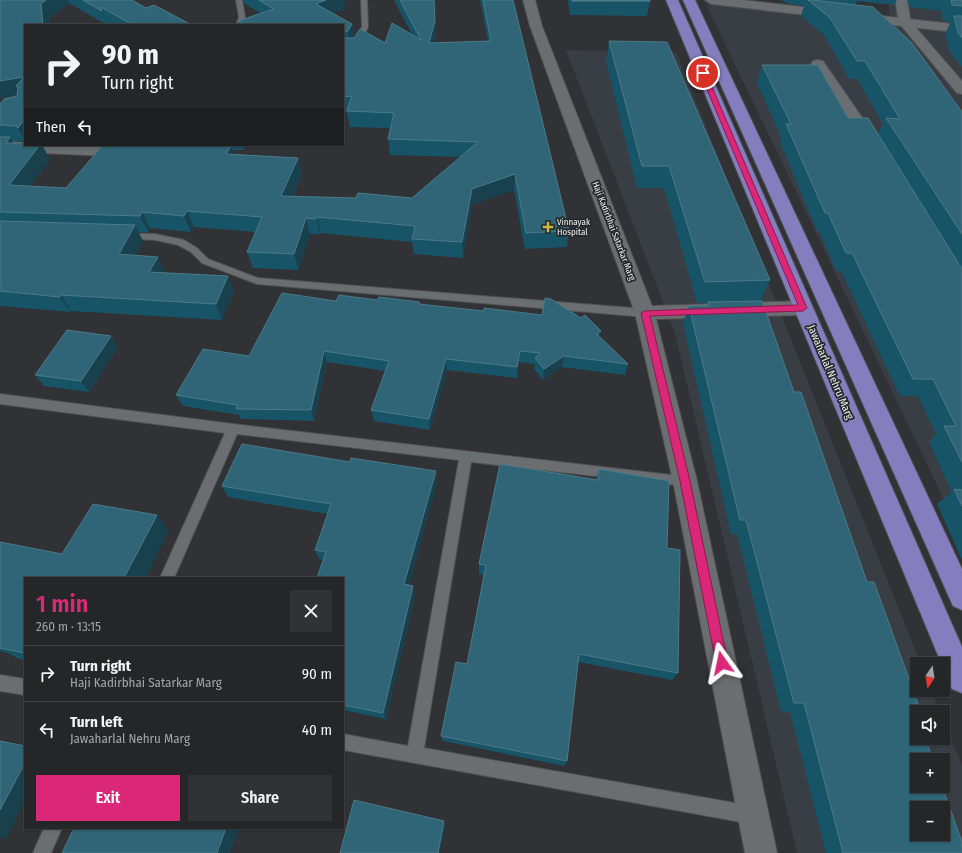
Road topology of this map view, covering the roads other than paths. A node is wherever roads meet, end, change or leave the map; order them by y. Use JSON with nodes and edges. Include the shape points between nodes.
{"nodes":[{"id":1,"x":239,"y":0,"type":"edge"},
{"id":2,"x":364,"y":0,"type":"edge"},
{"id":3,"x":529,"y":0,"type":"edge"},
{"id":4,"x":672,"y":0,"type":"edge"},
{"id":5,"x":689,"y":0,"type":"edge"},
{"id":6,"x":711,"y":0,"type":"edge"},
{"id":7,"x":901,"y":0,"type":"edge"},
{"id":8,"x":905,"y":23,"type":"junction"},
{"id":9,"x":239,"y":24,"type":"edge"},
{"id":10,"x":962,"y":29,"type":"edge"},
{"id":11,"x":344,"y":50,"type":"edge"},
{"id":12,"x":818,"y":64,"type":"edge"},
{"id":13,"x":962,"y":90,"type":"edge"},
{"id":14,"x":0,"y":146,"type":"edge"},
{"id":15,"x":143,"y":153,"type":"edge"},
{"id":16,"x":878,"y":153,"type":"edge"},
{"id":17,"x":116,"y":236,"type":"edge"},
{"id":18,"x":803,"y":308,"type":"junction"},
{"id":19,"x":645,"y":313,"type":"junction"},
{"id":20,"x":0,"y":399,"type":"edge"},
{"id":21,"x":233,"y":429,"type":"junction"},
{"id":22,"x":466,"y":456,"type":"junction"},
{"id":23,"x":685,"y":481,"type":"junction"},
{"id":24,"x":167,"y":577,"type":"edge"},
{"id":25,"x":962,"y":597,"type":"edge"},
{"id":26,"x":962,"y":679,"type":"edge"},
{"id":27,"x":0,"y":683,"type":"edge"},
{"id":28,"x":24,"y":687,"type":"edge"},
{"id":29,"x":344,"y":742,"type":"edge"},
{"id":30,"x":415,"y":754,"type":"junction"},
{"id":31,"x":753,"y":815,"type":"junction"},
{"id":32,"x":53,"y":829,"type":"edge"},
{"id":33,"x":42,"y":853,"type":"edge"},
{"id":34,"x":761,"y":853,"type":"edge"}],
"edges":[{"from":1,"to":9,"type":"lane","via":[[242,17]]},
{"from":2,"to":11,"type":"lane","via":[[365,27],[353,50]]},
{"from":3,"to":19,"type":"street","name":"Haji Kadirbhai Satarkar Marg","via":[[536,26]]},
{"from":4,"to":18,"type":"main road","name":"Jawaharlal Nehru Marg"},
{"from":5,"to":25,"type":"main road"},
{"from":6,"to":8,"type":"street"},
{"from":7,"to":8,"type":"street"},
{"from":8,"to":10,"type":"street"},
{"from":8,"to":13,"type":"street"},
{"from":12,"to":16,"type":"street"},
{"from":14,"to":15,"type":"street"},
{"from":17,"to":19,"type":"lane","via":[[155,237],[181,242],[206,261],[257,281]]},
{"from":18,"to":19,"type":"street"},
{"from":18,"to":26,"type":"main road","name":"Jawaharlal Nehru Marg"},
{"from":19,"to":23,"type":"street","name":"Haji Kadirbhai Satarkar Marg"},
{"from":20,"to":21,"type":"lane"},
{"from":21,"to":22,"type":"lane"},
{"from":21,"to":24,"type":"lane"},
{"from":22,"to":23,"type":"lane"},
{"from":22,"to":30,"type":"lane"},
{"from":23,"to":31,"type":"street","name":"Haji Kadirbhai Satarkar Marg"},
{"from":27,"to":28,"type":"lane"},
{"from":29,"to":30,"type":"lane"},
{"from":30,"to":31,"type":"lane"},
{"from":31,"to":34,"type":"street","name":"Haji Kadirbhai Satarkar Marg"},
{"from":32,"to":33,"type":"lane"}]}
